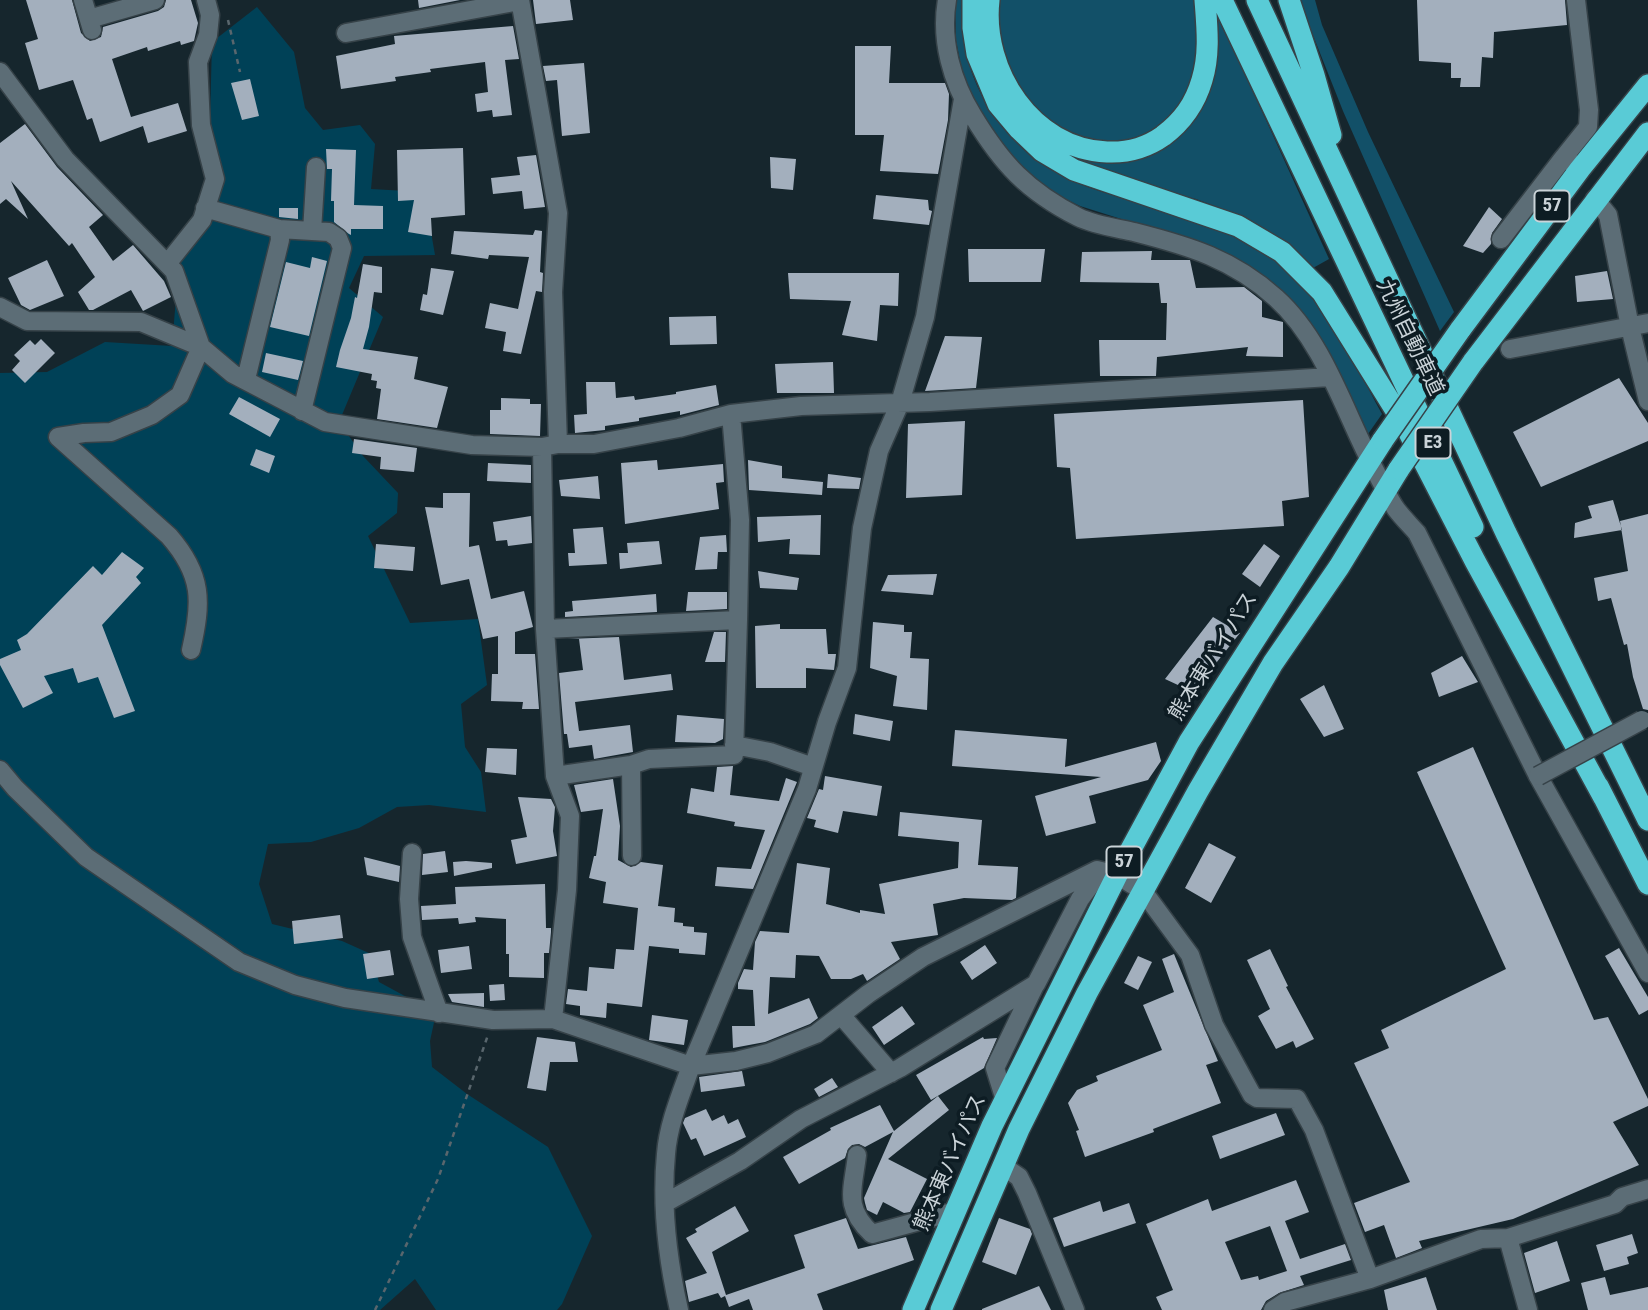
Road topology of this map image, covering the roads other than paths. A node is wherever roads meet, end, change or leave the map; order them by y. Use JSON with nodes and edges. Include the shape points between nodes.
{"nodes":[{"id":1,"x":83,"y":0,"type":"edge"},
{"id":2,"x":155,"y":0,"type":"edge"},
{"id":3,"x":206,"y":0,"type":"edge"},
{"id":4,"x":520,"y":0,"type":"edge"},
{"id":5,"x":947,"y":0,"type":"edge"},
{"id":6,"x":973,"y":0,"type":"edge"},
{"id":7,"x":989,"y":0,"type":"edge"},
{"id":8,"x":1205,"y":0,"type":"edge"},
{"id":9,"x":1222,"y":0,"type":"edge"},
{"id":10,"x":1256,"y":0,"type":"edge"},
{"id":11,"x":1289,"y":0,"type":"edge"},
{"id":12,"x":1576,"y":0,"type":"edge"},
{"id":13,"x":346,"y":33,"type":"dead end"},
{"id":14,"x":0,"y":72,"type":"edge"},
{"id":15,"x":1648,"y":85,"type":"edge"},
{"id":16,"x":963,"y":99,"type":"junction"},
{"id":17,"x":1648,"y":133,"type":"edge"},
{"id":18,"x":1572,"y":163,"type":"junction"},
{"id":19,"x":316,"y":167,"type":"dead end"},
{"id":20,"x":1347,"y":192,"type":"junction"},
{"id":21,"x":1595,"y":200,"type":"junction"},
{"id":22,"x":205,"y":208,"type":"junction"},
{"id":23,"x":279,"y":229,"type":"junction"},
{"id":24,"x":312,"y":231,"type":"junction"},
{"id":25,"x":1501,"y":239,"type":"dead end"},
{"id":26,"x":167,"y":264,"type":"junction"},
{"id":27,"x":0,"y":307,"type":"edge"},
{"id":28,"x":1639,"y":325,"type":"edge"},
{"id":29,"x":201,"y":347,"type":"junction"},
{"id":30,"x":1510,"y":349,"type":"dead end"},
{"id":31,"x":1330,"y":377,"type":"junction"},
{"id":32,"x":246,"y":379,"type":"junction"},
{"id":33,"x":1648,"y":401,"type":"edge"},
{"id":34,"x":900,"y":402,"type":"junction"},
{"id":35,"x":302,"y":411,"type":"junction"},
{"id":36,"x":731,"y":414,"type":"junction"},
{"id":37,"x":550,"y":446,"type":"junction"},
{"id":38,"x":1369,"y":459,"type":"junction"},
{"id":39,"x":1385,"y":489,"type":"junction"},
{"id":40,"x":738,"y":620,"type":"junction"},
{"id":41,"x":545,"y":629,"type":"junction"},
{"id":42,"x":191,"y":650,"type":"dead end"},
{"id":43,"x":1645,"y":719,"type":"edge"},
{"id":44,"x":734,"y":745,"type":"junction"},
{"id":45,"x":631,"y":765,"type":"junction"},
{"id":46,"x":813,"y":767,"type":"junction"},
{"id":47,"x":0,"y":770,"type":"edge"},
{"id":48,"x":555,"y":776,"type":"junction"},
{"id":49,"x":1538,"y":776,"type":"junction"},
{"id":50,"x":1604,"y":798,"type":"junction"},
{"id":51,"x":1648,"y":820,"type":"edge"},
{"id":52,"x":412,"y":853,"type":"dead end"},
{"id":53,"x":632,"y":856,"type":"dead end"},
{"id":54,"x":1109,"y":873,"type":"junction"},
{"id":55,"x":1648,"y":884,"type":"edge"},
{"id":56,"x":1143,"y":891,"type":"junction"},
{"id":57,"x":1648,"y":973,"type":"edge"},
{"id":58,"x":1036,"y":984,"type":"junction"},
{"id":59,"x":439,"y":1013,"type":"junction"},
{"id":60,"x":841,"y":1015,"type":"junction"},
{"id":61,"x":553,"y":1019,"type":"junction"},
{"id":62,"x":691,"y":1066,"type":"junction"},
{"id":63,"x":891,"y":1073,"type":"junction"},
{"id":64,"x":1005,"y":1100,"type":"junction"},
{"id":65,"x":857,"y":1154,"type":"dead end"},
{"id":66,"x":1003,"y":1166,"type":"junction"},
{"id":67,"x":1648,"y":1189,"type":"edge"},
{"id":68,"x":665,"y":1203,"type":"junction"},
{"id":69,"x":956,"y":1211,"type":"junction"},
{"id":70,"x":1508,"y":1238,"type":"junction"},
{"id":71,"x":1370,"y":1279,"type":"junction"},
{"id":72,"x":679,"y":1310,"type":"edge"},
{"id":73,"x":913,"y":1310,"type":"edge"},
{"id":74,"x":942,"y":1310,"type":"edge"},
{"id":75,"x":1075,"y":1310,"type":"edge"},
{"id":76,"x":1273,"y":1310,"type":"edge"},
{"id":77,"x":1528,"y":1310,"type":"edge"}],
"edges":[{"from":1,"to":2,"type":"street","via":[[91,25]]},
{"from":3,"to":22,"type":"street","via":[[208,35],[198,62],[201,125],[215,179]]},
{"from":4,"to":13,"type":"street"},
{"from":4,"to":37,"type":"street","via":[[558,213]]},
{"from":5,"to":16,"type":"street","via":[[946,40]]},
{"from":6,"to":50,"type":"highway","via":[[977,54],[998,104],[1042,151],[1074,170],[1238,226],[1282,253],[1322,292],[1406,427]]},
{"from":7,"to":8,"type":"highway","via":[[989,37],[995,57],[1021,106],[1064,143],[1113,152],[1146,146],[1176,126],[1190,110],[1203,78],[1208,39]]},
{"from":9,"to":50,"type":"highway","name":"九州自動車道","number":"E3"},
{"from":10,"to":20,"type":"highway","name":"九州自動車道","number":"E3"},
{"from":11,"to":20,"type":"highway"},
{"from":12,"to":18,"type":"street","via":[[1589,110],[1588,127]]},
{"from":14,"to":26,"type":"street","via":[[65,159]]},
{"from":15,"to":18,"type":"highway","name":"熊本東バイパス","number":"57"},
{"from":16,"to":31,"type":"street","via":[[1005,164],[1023,182],[1080,218],[1183,245],[1234,266],[1277,299],[1302,327]]},
{"from":16,"to":34,"type":"street","via":[[925,317]]},
{"from":17,"to":21,"type":"highway","number":"57"},
{"from":18,"to":25,"type":"street"},
{"from":18,"to":38,"type":"highway","name":"熊本東バイパス","number":"57","bridge":true},
{"from":19,"to":24,"type":"street"},
{"from":20,"to":51,"type":"highway","name":"九州自動車道","number":"E3","via":[[1506,533]]},
{"from":21,"to":28,"type":"street","via":[[1608,215]]},
{"from":21,"to":39,"type":"highway","number":"57","bridge":true},
{"from":22,"to":23,"type":"street"},
{"from":22,"to":26,"type":"street","via":[[202,220]]},
{"from":23,"to":24,"type":"street"},
{"from":23,"to":32,"type":"street"},
{"from":24,"to":35,"type":"street","via":[[338,237],[342,248]]},
{"from":26,"to":29,"type":"street","via":[[174,271]]},
{"from":27,"to":29,"type":"street","via":[[27,321],[141,323]]},
{"from":28,"to":30,"type":"street"},
{"from":28,"to":33,"type":"street"},
{"from":29,"to":32,"type":"street"},
{"from":29,"to":42,"type":"street","via":[[180,395],[152,415],[111,432],[58,438],[185,554],[196,584],[199,615]]},
{"from":31,"to":34,"type":"street"},
{"from":31,"to":38,"type":"street"},
{"from":32,"to":35,"type":"street"},
{"from":34,"to":36,"type":"street"},
{"from":34,"to":46,"type":"street","via":[[879,452],[862,528],[846,668]]},
{"from":35,"to":37,"type":"street","via":[[325,422],[472,445]]},
{"from":36,"to":37,"type":"street","via":[[594,444]]},
{"from":36,"to":40,"type":"street","via":[[740,520]]},
{"from":37,"to":41,"type":"street"},
{"from":38,"to":39,"type":"street"},
{"from":38,"to":54,"type":"highway","name":"熊本東バイパス","number":"57"},
{"from":39,"to":49,"type":"street","via":[[1417,533]]},
{"from":39,"to":56,"type":"highway","number":"57","via":[[1339,567],[1273,663]]},
{"from":40,"to":41,"type":"street"},
{"from":40,"to":44,"type":"street"},
{"from":41,"to":48,"type":"street"},
{"from":43,"to":49,"type":"street","bridge":true},
{"from":44,"to":45,"type":"street","via":[[733,755],[649,759]]},
{"from":44,"to":46,"type":"street","via":[[769,751]]},
{"from":45,"to":48,"type":"street"},
{"from":45,"to":53,"type":"street"},
{"from":46,"to":62,"type":"street"},
{"from":47,"to":59,"type":"street","via":[[86,858],[239,962],[295,985],[345,998]]},
{"from":48,"to":61,"type":"street","via":[[570,816]]},
{"from":49,"to":57,"type":"street"},
{"from":50,"to":55,"type":"highway","name":"九州自動車道","number":"E3"},
{"from":52,"to":59,"type":"street","via":[[412,937]]},
{"from":54,"to":56,"type":"street"},
{"from":54,"to":58,"type":"street","via":[[1080,900]]},
{"from":54,"to":60,"type":"street","via":[[1097,870],[923,957]]},
{"from":54,"to":64,"type":"highway","name":"熊本東バイパス","number":"57"},
{"from":56,"to":66,"type":"highway","number":"57","via":[[1087,993]]},
{"from":56,"to":71,"type":"street","via":[[1190,955],[1214,1026],[1252,1095],[1297,1099],[1314,1130]]},
{"from":58,"to":63,"type":"street"},
{"from":58,"to":64,"type":"street","via":[[995,1068]]},
{"from":59,"to":61,"type":"street","via":[[493,1020]]},
{"from":60,"to":62,"type":"street","via":[[816,1034],[768,1054]]},
{"from":60,"to":63,"type":"street"},
{"from":61,"to":62,"type":"street"},
{"from":62,"to":68,"type":"street","via":[[666,1153]]},
{"from":63,"to":68,"type":"street","via":[[801,1119],[740,1161]]},
{"from":64,"to":69,"type":"highway","name":"熊本東バイパス","number":"57"},
{"from":65,"to":69,"type":"street","via":[[852,1206],[858,1221],[872,1234]]},
{"from":66,"to":74,"type":"highway","number":"57"},
{"from":66,"to":75,"type":"street","via":[[1019,1177],[1027,1193]]},
{"from":67,"to":70,"type":"street"},
{"from":68,"to":72,"type":"street","via":[[671,1276]]},
{"from":69,"to":73,"type":"highway","name":"熊本東バイパス","number":"57"},
{"from":70,"to":71,"type":"street","via":[[1481,1238]]},
{"from":70,"to":77,"type":"street"},
{"from":71,"to":76,"type":"street","via":[[1285,1302]]}]}
